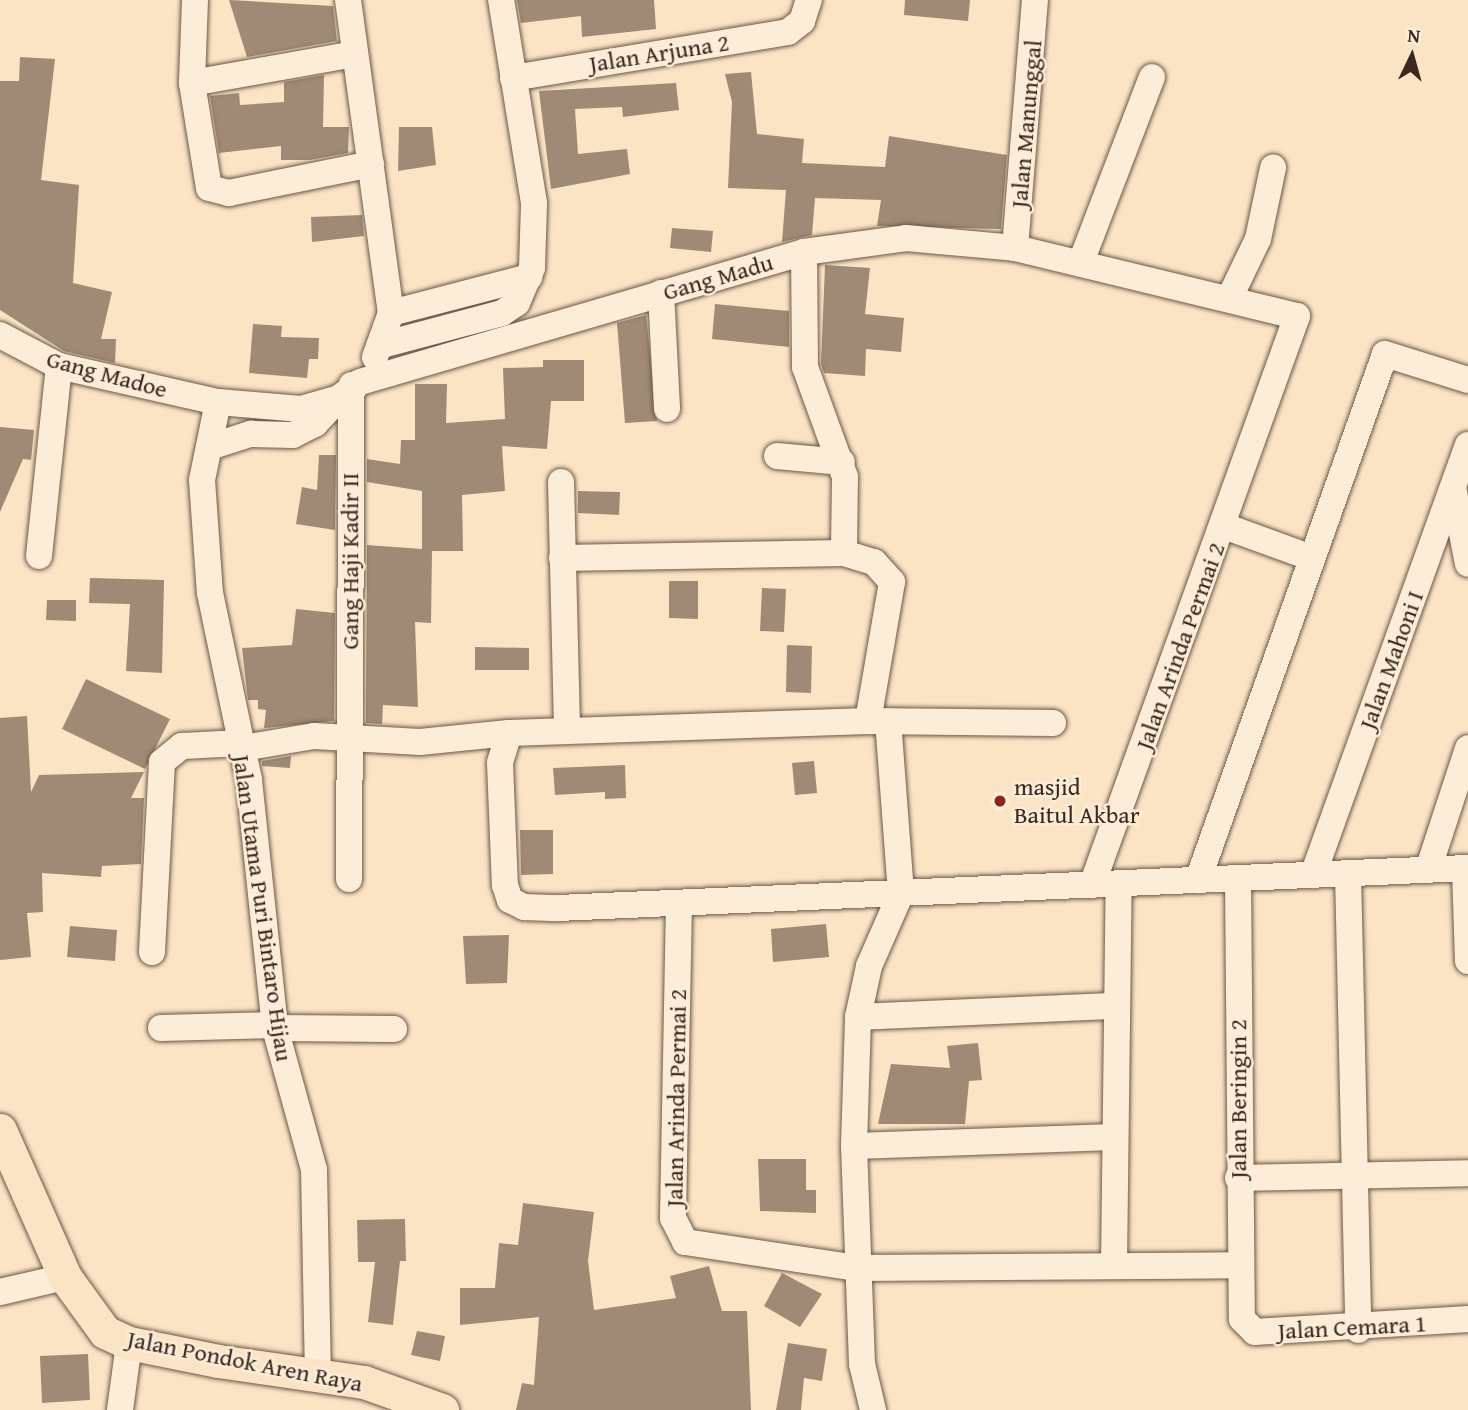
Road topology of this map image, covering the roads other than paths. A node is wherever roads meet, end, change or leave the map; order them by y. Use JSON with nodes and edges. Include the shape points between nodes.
{"nodes":[{"id":1,"x":195,"y":0,"type":"edge"},
{"id":2,"x":348,"y":0,"type":"edge"},
{"id":3,"x":501,"y":0,"type":"edge"},
{"id":4,"x":1035,"y":0,"type":"edge"},
{"id":5,"x":805,"y":10,"type":"edge"},
{"id":6,"x":354,"y":54,"type":"junction"},
{"id":7,"x":1152,"y":77,"type":"dead end"},
{"id":8,"x":513,"y":78,"type":"junction"},
{"id":9,"x":192,"y":83,"type":"junction"},
{"id":10,"x":371,"y":164,"type":"junction"},
{"id":11,"x":1273,"y":168,"type":"dead end"},
{"id":12,"x":1015,"y":248,"type":"junction"},
{"id":13,"x":804,"y":252,"type":"junction"},
{"id":14,"x":1081,"y":262,"type":"junction"},
{"id":15,"x":529,"y":277,"type":"junction"},
{"id":16,"x":661,"y":293,"type":"junction"},
{"id":17,"x":1231,"y":295,"type":"junction"},
{"id":18,"x":391,"y":313,"type":"junction"},
{"id":19,"x":1293,"y":329,"type":"joint"},
{"id":20,"x":0,"y":335,"type":"edge"},
{"id":21,"x":382,"y":345,"type":"junction"},
{"id":22,"x":59,"y":366,"type":"junction"},
{"id":23,"x":1468,"y":380,"type":"edge"},
{"id":24,"x":350,"y":388,"type":"junction"},
{"id":25,"x":218,"y":402,"type":"junction"},
{"id":26,"x":667,"y":409,"type":"dead end"},
{"id":27,"x":1468,"y":445,"type":"edge"},
{"id":28,"x":213,"y":446,"type":"junction"},
{"id":29,"x":777,"y":456,"type":"dead end"},
{"id":30,"x":842,"y":462,"type":"junction"},
{"id":31,"x":561,"y":482,"type":"dead end"},
{"id":32,"x":1454,"y":490,"type":"junction"},
{"id":33,"x":1224,"y":526,"type":"junction"},
{"id":34,"x":844,"y":553,"type":"junction"},
{"id":35,"x":39,"y":556,"type":"dead end"},
{"id":36,"x":562,"y":558,"type":"junction"},
{"id":37,"x":1312,"y":558,"type":"junction"},
{"id":38,"x":1468,"y":564,"type":"edge"},
{"id":39,"x":878,"y":721,"type":"junction"},
{"id":40,"x":1053,"y":723,"type":"dead end"},
{"id":41,"x":567,"y":729,"type":"junction"},
{"id":42,"x":509,"y":733,"type":"junction"},
{"id":43,"x":349,"y":737,"type":"junction"},
{"id":44,"x":242,"y":746,"type":"junction"},
{"id":45,"x":1468,"y":748,"type":"edge"},
{"id":46,"x":1466,"y":868,"type":"edge"},
{"id":47,"x":1428,"y":870,"type":"junction"},
{"id":48,"x":1348,"y":873,"type":"junction"},
{"id":49,"x":1313,"y":875,"type":"junction"},
{"id":50,"x":1238,"y":878,"type":"junction"},
{"id":51,"x":349,"y":879,"type":"dead end"},
{"id":52,"x":1198,"y":880,"type":"junction"},
{"id":53,"x":1119,"y":883,"type":"junction"},
{"id":54,"x":1092,"y":885,"type":"junction"},
{"id":55,"x":901,"y":893,"type":"junction"},
{"id":56,"x":679,"y":903,"type":"junction"},
{"id":57,"x":152,"y":952,"type":"dead end"},
{"id":58,"x":1468,"y":961,"type":"edge"},
{"id":59,"x":1115,"y":1006,"type":"junction"},
{"id":60,"x":858,"y":1017,"type":"junction"},
{"id":61,"x":275,"y":1026,"type":"junction"},
{"id":62,"x":161,"y":1028,"type":"dead end"},
{"id":63,"x":394,"y":1029,"type":"dead end"},
{"id":64,"x":0,"y":1130,"type":"edge"},
{"id":65,"x":1115,"y":1137,"type":"junction"},
{"id":66,"x":854,"y":1146,"type":"junction"},
{"id":67,"x":1468,"y":1173,"type":"edge"},
{"id":68,"x":1355,"y":1174,"type":"junction"},
{"id":69,"x":1238,"y":1178,"type":"junction"},
{"id":70,"x":1238,"y":1265,"type":"junction"},
{"id":71,"x":1114,"y":1266,"type":"junction"},
{"id":72,"x":856,"y":1268,"type":"junction"},
{"id":73,"x":65,"y":1277,"type":"junction"},
{"id":74,"x":0,"y":1292,"type":"edge"},
{"id":75,"x":1242,"y":1319,"type":"joint"},
{"id":76,"x":1468,"y":1319,"type":"edge"},
{"id":77,"x":1358,"y":1329,"type":"junction"},
{"id":78,"x":129,"y":1343,"type":"junction"},
{"id":79,"x":318,"y":1371,"type":"junction"},
{"id":80,"x":120,"y":1410,"type":"edge"},
{"id":81,"x":442,"y":1410,"type":"edge"},
{"id":82,"x":873,"y":1410,"type":"edge"}],
"edges":[{"from":1,"to":9,"type":"street"},
{"from":2,"to":6,"type":"street"},
{"from":3,"to":8,"type":"street"},
{"from":4,"to":12,"type":"street","name":"Jalan Manunggal"},
{"from":5,"to":8,"type":"street","name":"Jalan Arjuna 2","via":[[788,32]]},
{"from":6,"to":9,"type":"street"},
{"from":6,"to":10,"type":"street"},
{"from":7,"to":14,"type":"street"},
{"from":8,"to":15,"type":"street","via":[[534,203],[536,248]]},
{"from":9,"to":10,"type":"street","via":[[209,188],[219,192]]},
{"from":10,"to":18,"type":"street"},
{"from":11,"to":17,"type":"street","via":[[1258,239]]},
{"from":12,"to":13,"type":"street","name":"Gang Madu","via":[[906,238]]},
{"from":12,"to":14,"type":"street","name":"Gang Madu"},
{"from":13,"to":16,"type":"street","name":"Gang Madu"},
{"from":13,"to":30,"type":"street","via":[[805,367]]},
{"from":14,"to":17,"type":"street","name":"Gang Madu"},
{"from":15,"to":18,"type":"street"},
{"from":15,"to":21,"type":"street","via":[[517,303],[502,313]]},
{"from":16,"to":24,"type":"street","name":"Gang Madu"},
{"from":16,"to":26,"type":"street"},
{"from":17,"to":19,"type":"street","name":"Gang Madu","via":[[1297,316]]},
{"from":18,"to":21,"type":"street"},
{"from":19,"to":33,"type":"street","name":"Jalan Arinda Permai 2"},
{"from":20,"to":22,"type":"street","name":"Gang Madoe"},
{"from":21,"to":24,"type":"street"},
{"from":22,"to":25,"type":"street","name":"Gang Madoe"},
{"from":22,"to":35,"type":"street"},
{"from":23,"to":37,"type":"street","via":[[1385,354]]},
{"from":24,"to":25,"type":"street","name":"Gang Madu","via":[[302,409]]},
{"from":24,"to":28,"type":"street","via":[[315,424],[293,435],[251,434]]},
{"from":24,"to":43,"type":"street","name":"Gang Haji Kadir II"},
{"from":25,"to":28,"type":"street","name":"Jalan Utama Puri Bintaro Hijau"},
{"from":27,"to":32,"type":"street","name":"Jalan Mahoni I"},
{"from":28,"to":44,"type":"street","name":"Jalan Utama Puri Bintaro Hijau","via":[[202,480],[210,593]]},
{"from":29,"to":30,"type":"street"},
{"from":30,"to":34,"type":"street"},
{"from":31,"to":36,"type":"street"},
{"from":32,"to":38,"type":"street"},
{"from":32,"to":49,"type":"street","name":"Jalan Mahoni I"},
{"from":33,"to":37,"type":"street","name":"Jalan Arinda Permai 2"},
{"from":33,"to":54,"type":"street","name":"Jalan Arinda Permai 2"},
{"from":34,"to":36,"type":"street"},
{"from":34,"to":39,"type":"street","via":[[874,562],[891,582]]},
{"from":36,"to":41,"type":"street"},
{"from":37,"to":52,"type":"street"},
{"from":39,"to":40,"type":"street"},
{"from":39,"to":41,"type":"street"},
{"from":39,"to":55,"type":"street"},
{"from":41,"to":42,"type":"street"},
{"from":42,"to":43,"type":"street","via":[[431,741]]},
{"from":42,"to":56,"type":"street","via":[[500,763],[510,900],[558,908]]},
{"from":43,"to":44,"type":"street"},
{"from":43,"to":51,"type":"street","name":"Gang Haji Kadir II"},
{"from":44,"to":57,"type":"street","via":[[182,746],[162,762]]},
{"from":44,"to":61,"type":"street","name":"Jalan Utama Puri Bintaro Hijau","via":[[263,872]]},
{"from":45,"to":47,"type":"street"},
{"from":46,"to":47,"type":"street"},
{"from":46,"to":58,"type":"street"},
{"from":47,"to":48,"type":"street"},
{"from":48,"to":49,"type":"street"},
{"from":48,"to":68,"type":"street"},
{"from":49,"to":50,"type":"street"},
{"from":50,"to":52,"type":"street"},
{"from":50,"to":69,"type":"street","name":"Jalan Beringin 2"},
{"from":52,"to":53,"type":"street"},
{"from":53,"to":54,"type":"street"},
{"from":53,"to":59,"type":"street"},
{"from":54,"to":55,"type":"street"},
{"from":55,"to":56,"type":"street"},
{"from":55,"to":60,"type":"street","via":[[869,966]]},
{"from":56,"to":72,"type":"street","name":"Jalan Arinda Permai 2","via":[[677,1232],[703,1250]]},
{"from":59,"to":60,"type":"street"},
{"from":59,"to":65,"type":"street"},
{"from":60,"to":66,"type":"street"},
{"from":61,"to":62,"type":"street"},
{"from":61,"to":63,"type":"street"},
{"from":61,"to":79,"type":"street","name":"Jalan Utama Puri Bintaro Hijau","via":[[314,1170]]},
{"from":64,"to":73,"type":"main road","name":"Jalan Pondok Aren Raya"},
{"from":65,"to":66,"type":"street"},
{"from":65,"to":71,"type":"street"},
{"from":66,"to":72,"type":"street"},
{"from":67,"to":68,"type":"street"},
{"from":68,"to":69,"type":"street"},
{"from":68,"to":77,"type":"street"},
{"from":69,"to":70,"type":"street","name":"Jalan Beringin 2"},
{"from":70,"to":71,"type":"street","name":"Jalan Arinda Permai 2"},
{"from":70,"to":75,"type":"street","name":"Jalan Beringin 2"},
{"from":71,"to":72,"type":"street","name":"Jalan Arinda Permai 2"},
{"from":72,"to":82,"type":"street","via":[[862,1364]]},
{"from":73,"to":74,"type":"street"},
{"from":73,"to":78,"type":"main road","name":"Jalan Pondok Aren Raya","via":[[105,1332]]},
{"from":75,"to":77,"type":"street","name":"Jalan Cemara 1","via":[[1255,1332]]},
{"from":76,"to":77,"type":"street","name":"Jalan Cemara 1"},
{"from":78,"to":79,"type":"main road","name":"Jalan Pondok Aren Raya"},
{"from":78,"to":80,"type":"street"},
{"from":79,"to":81,"type":"main road","name":"Jalan Pondok Aren Raya"}]}
